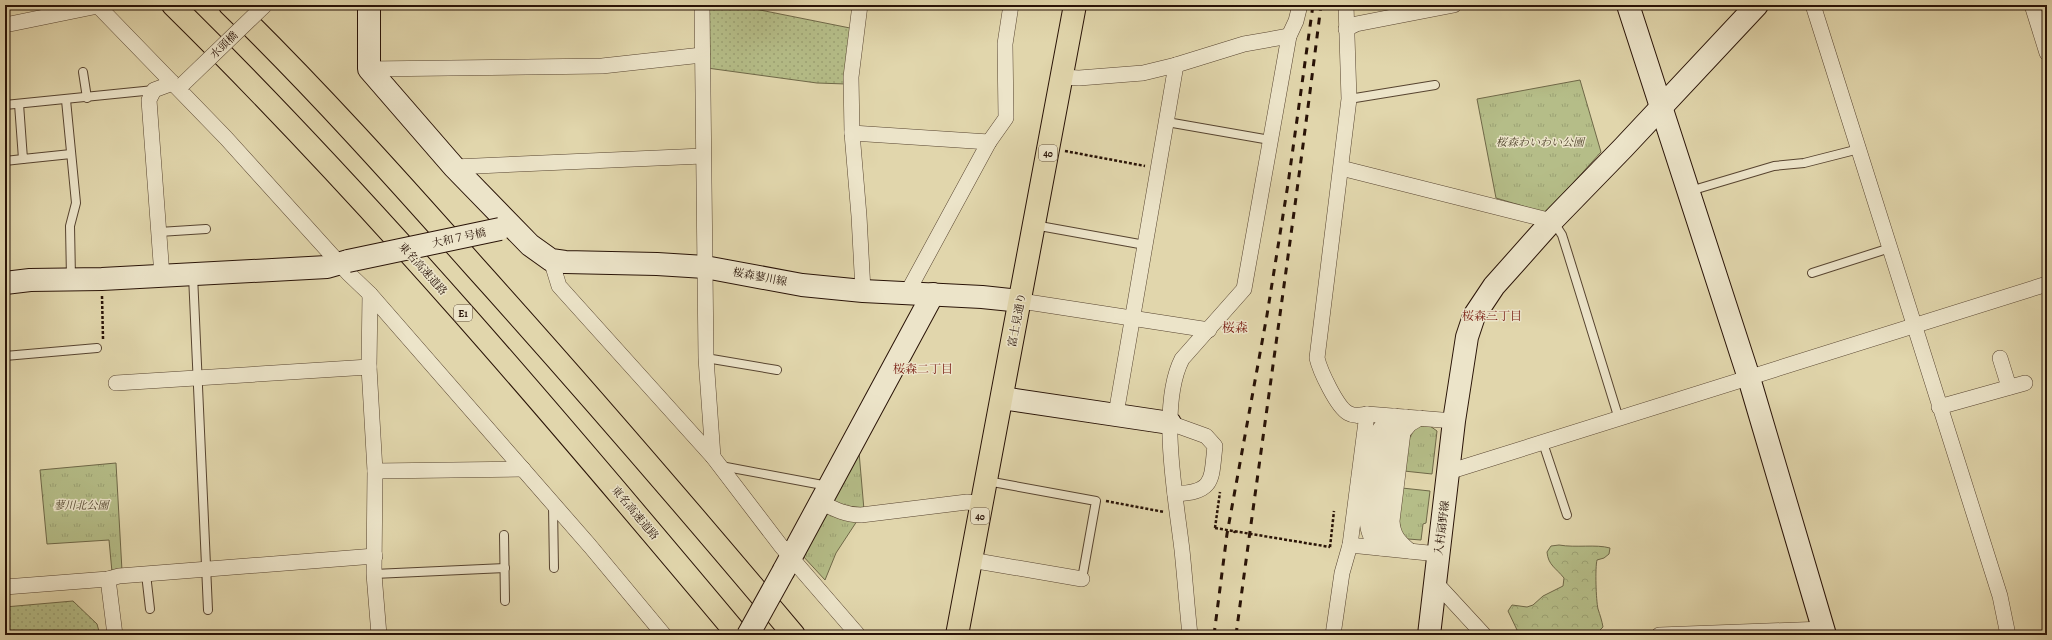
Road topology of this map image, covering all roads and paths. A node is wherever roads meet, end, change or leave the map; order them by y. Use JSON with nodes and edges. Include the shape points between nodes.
{"nodes":[{"id":1,"x":173,"y":5,"type":"edge"},
{"id":2,"x":230,"y":5,"type":"edge"},
{"id":3,"x":265,"y":5,"type":"edge"},
{"id":4,"x":369,"y":5,"type":"edge"},
{"id":5,"x":702,"y":5,"type":"edge"},
{"id":6,"x":860,"y":5,"type":"edge"},
{"id":7,"x":1012,"y":5,"type":"edge"},
{"id":8,"x":1075,"y":5,"type":"edge"},
{"id":9,"x":1300,"y":5,"type":"edge"},
{"id":10,"x":1346,"y":5,"type":"edge"},
{"id":11,"x":1454,"y":5,"type":"edge"},
{"id":12,"x":1628,"y":5,"type":"edge"},
{"id":13,"x":1757,"y":5,"type":"edge"},
{"id":14,"x":1813,"y":5,"type":"edge"},
{"id":15,"x":2032,"y":5,"type":"edge"},
{"id":16,"x":5,"y":25,"type":"edge"},
{"id":17,"x":1346,"y":29,"type":"junction"},
{"id":18,"x":1289,"y":36,"type":"junction"},
{"id":19,"x":2047,"y":53,"type":"edge"},
{"id":20,"x":702,"y":55,"type":"junction"},
{"id":21,"x":1176,"y":65,"type":"junction"},
{"id":22,"x":369,"y":69,"type":"junction"},
{"id":23,"x":84,"y":72,"type":"dead end"},
{"id":24,"x":1062,"y":77,"type":"junction"},
{"id":25,"x":178,"y":85,"type":"junction"},
{"id":26,"x":1436,"y":85,"type":"dead end"},
{"id":27,"x":154,"y":90,"type":"junction"},
{"id":28,"x":87,"y":98,"type":"junction"},
{"id":29,"x":1349,"y":99,"type":"junction"},
{"id":30,"x":66,"y":100,"type":"junction"},
{"id":31,"x":19,"y":104,"type":"junction"},
{"id":32,"x":5,"y":105,"type":"edge"},
{"id":33,"x":1662,"y":105,"type":"junction"},
{"id":34,"x":1166,"y":122,"type":"junction"},
{"id":35,"x":852,"y":133,"type":"junction"},
{"id":36,"x":1270,"y":140,"type":"junction"},
{"id":37,"x":990,"y":142,"type":"junction"},
{"id":38,"x":1858,"y":149,"type":"junction"},
{"id":39,"x":1058,"y":150,"type":"dead end"},
{"id":40,"x":71,"y":154,"type":"junction"},
{"id":41,"x":703,"y":156,"type":"junction"},
{"id":42,"x":23,"y":159,"type":"junction"},
{"id":43,"x":5,"y":160,"type":"edge"},
{"id":44,"x":454,"y":167,"type":"junction"},
{"id":45,"x":1341,"y":168,"type":"junction"},
{"id":46,"x":1158,"y":169,"type":"junction"},
{"id":47,"x":1690,"y":191,"type":"junction"},
{"id":48,"x":1552,"y":221,"type":"junction"},
{"id":49,"x":1034,"y":225,"type":"junction"},
{"id":50,"x":507,"y":228,"type":"junction"},
{"id":51,"x":206,"y":230,"type":"dead end"},
{"id":52,"x":158,"y":232,"type":"junction"},
{"id":53,"x":1145,"y":245,"type":"junction"},
{"id":54,"x":1890,"y":248,"type":"junction"},
{"id":55,"x":551,"y":260,"type":"junction"},
{"id":56,"x":344,"y":262,"type":"junction"},
{"id":57,"x":705,"y":267,"type":"junction"},
{"id":58,"x":1812,"y":273,"type":"dead end"},
{"id":59,"x":193,"y":274,"type":"junction"},
{"id":60,"x":162,"y":276,"type":"junction"},
{"id":61,"x":102,"y":279,"type":"junction"},
{"id":62,"x":71,"y":280,"type":"junction"},
{"id":63,"x":5,"y":283,"type":"edge"},
{"id":64,"x":2047,"y":284,"type":"edge"},
{"id":65,"x":863,"y":292,"type":"junction"},
{"id":66,"x":907,"y":293,"type":"junction"},
{"id":67,"x":370,"y":294,"type":"junction"},
{"id":68,"x":933,"y":294,"type":"junction"},
{"id":69,"x":1021,"y":301,"type":"junction"},
{"id":70,"x":1132,"y":318,"type":"junction"},
{"id":71,"x":1915,"y":326,"type":"junction"},
{"id":72,"x":1209,"y":330,"type":"junction"},
{"id":73,"x":97,"y":348,"type":"joint"},
{"id":74,"x":5,"y":356,"type":"edge"},
{"id":75,"x":706,"y":358,"type":"junction"},
{"id":76,"x":2000,"y":358,"type":"dead end"},
{"id":77,"x":369,"y":367,"type":"junction"},
{"id":78,"x":777,"y":370,"type":"dead end"},
{"id":79,"x":197,"y":378,"type":"junction"},
{"id":80,"x":1749,"y":378,"type":"junction"},
{"id":81,"x":116,"y":383,"type":"dead end"},
{"id":82,"x":2025,"y":383,"type":"dead end"},
{"id":83,"x":2009,"y":387,"type":"junction"},
{"id":84,"x":1002,"y":398,"type":"junction"},
{"id":85,"x":1939,"y":407,"type":"junction"},
{"id":86,"x":1116,"y":414,"type":"junction"},
{"id":87,"x":1367,"y":414,"type":"junction"},
{"id":88,"x":1407,"y":417,"type":"junction"},
{"id":89,"x":1619,"y":419,"type":"junction"},
{"id":90,"x":1454,"y":421,"type":"junction"},
{"id":91,"x":1170,"y":423,"type":"junction"},
{"id":92,"x":1543,"y":443,"type":"junction"},
{"id":93,"x":717,"y":462,"type":"junction"},
{"id":94,"x":524,"y":469,"type":"junction"},
{"id":95,"x":375,"y":471,"type":"junction"},
{"id":96,"x":1448,"y":472,"type":"junction"},
{"id":97,"x":986,"y":481,"type":"junction"},
{"id":98,"x":1220,"y":491,"type":"dead end"},
{"id":99,"x":824,"y":494,"type":"junction"},
{"id":100,"x":1175,"y":494,"type":"junction"},
{"id":101,"x":1096,"y":501,"type":"junction"},
{"id":102,"x":553,"y":503,"type":"junction"},
{"id":103,"x":982,"y":504,"type":"junction"},
{"id":104,"x":1334,"y":511,"type":"dead end"},
{"id":105,"x":1170,"y":513,"type":"dead end"},
{"id":106,"x":1567,"y":516,"type":"dead end"},
{"id":107,"x":504,"y":535,"type":"dead end"},
{"id":108,"x":1350,"y":545,"type":"junction"},
{"id":109,"x":1381,"y":548,"type":"junction"},
{"id":110,"x":1403,"y":551,"type":"junction"},
{"id":111,"x":1438,"y":554,"type":"junction"},
{"id":112,"x":374,"y":556,"type":"junction"},
{"id":113,"x":971,"y":560,"type":"junction"},
{"id":114,"x":787,"y":563,"type":"junction"},
{"id":115,"x":205,"y":568,"type":"junction"},
{"id":116,"x":505,"y":568,"type":"junction"},
{"id":117,"x":554,"y":568,"type":"dead end"},
{"id":118,"x":146,"y":574,"type":"junction"},
{"id":119,"x":374,"y":574,"type":"junction"},
{"id":120,"x":1082,"y":578,"type":"joint"},
{"id":121,"x":108,"y":579,"type":"junction"},
{"id":122,"x":1436,"y":583,"type":"junction"},
{"id":123,"x":5,"y":587,"type":"edge"},
{"id":124,"x":506,"y":601,"type":"dead end"},
{"id":125,"x":150,"y":610,"type":"dead end"},
{"id":126,"x":208,"y":610,"type":"dead end"},
{"id":127,"x":1825,"y":632,"type":"edge"},
{"id":128,"x":115,"y":635,"type":"edge"},
{"id":129,"x":379,"y":635,"type":"edge"},
{"id":130,"x":664,"y":635,"type":"edge"},
{"id":131,"x":738,"y":635,"type":"edge"},
{"id":132,"x":748,"y":635,"type":"edge"},
{"id":133,"x":794,"y":635,"type":"edge"},
{"id":134,"x":858,"y":635,"type":"edge"},
{"id":135,"x":957,"y":635,"type":"edge"},
{"id":136,"x":1190,"y":635,"type":"edge"},
{"id":137,"x":1333,"y":635,"type":"edge"},
{"id":138,"x":1429,"y":635,"type":"edge"},
{"id":139,"x":1484,"y":635,"type":"edge"},
{"id":140,"x":1659,"y":635,"type":"edge"},
{"id":141,"x":2008,"y":635,"type":"edge"}],
"edges":[{"from":1,"to":131,"type":"main road","name":"東名高速道路","number":"E1","via":[[273,106],[387,228],[526,383]]},
{"from":2,"to":133,"type":"main road","via":[[268,42],[443,231],[552,353]]},
{"from":3,"to":25,"type":"street","name":"水頭橋","bridge":true},
{"from":4,"to":22,"type":"street"},
{"from":5,"to":20,"type":"street"},
{"from":6,"to":35,"type":"street","via":[[852,77]]},
{"from":7,"to":37,"type":"street","via":[[1005,44],[1006,118]]},
{"from":8,"to":24,"type":"main road","name":"富士見通り","number":"40"},
{"from":9,"to":18,"type":"street"},
{"from":10,"to":17,"type":"street"},
{"from":11,"to":17,"type":"street","via":[[1356,24]]},
{"from":12,"to":33,"type":"street"},
{"from":13,"to":33,"type":"street","name":"入村扇野線"},
{"from":14,"to":38,"type":"street"},
{"from":15,"to":19,"type":"street"},
{"from":16,"to":25,"type":"street","via":[[98,6]]},
{"from":17,"to":29,"type":"street"},
{"from":18,"to":21,"type":"street","via":[[1244,44]]},
{"from":18,"to":36,"type":"street"},
{"from":20,"to":22,"type":"street","via":[[602,66]]},
{"from":20,"to":41,"type":"street"},
{"from":21,"to":24,"type":"street","via":[[1143,73]]},
{"from":21,"to":34,"type":"street"},
{"from":22,"to":44,"type":"street","name":"桜森蓼川線"},
{"from":23,"to":28,"type":"lane"},
{"from":24,"to":49,"type":"main road","name":"富士見通り","number":"40"},
{"from":25,"to":27,"type":"street"},
{"from":25,"to":56,"type":"street"},
{"from":26,"to":29,"type":"lane"},
{"from":27,"to":28,"type":"lane"},
{"from":27,"to":52,"type":"street","via":[[149,100]]},
{"from":28,"to":30,"type":"lane"},
{"from":29,"to":45,"type":"street"},
{"from":30,"to":31,"type":"lane"},
{"from":30,"to":40,"type":"lane"},
{"from":31,"to":32,"type":"lane"},
{"from":31,"to":42,"type":"lane"},
{"from":33,"to":47,"type":"street"},
{"from":33,"to":48,"type":"street","name":"入村扇野線"},
{"from":34,"to":36,"type":"lane"},
{"from":34,"to":46,"type":"street"},
{"from":35,"to":37,"type":"street"},
{"from":35,"to":65,"type":"street","via":[[860,216]]},
{"from":36,"to":72,"type":"street","via":[[1244,289]]},
{"from":37,"to":66,"type":"street"},
{"from":38,"to":47,"type":"lane","via":[[1804,163],[1774,166]]},
{"from":38,"to":54,"type":"street"},
{"from":39,"to":46,"type":"path"},
{"from":40,"to":42,"type":"lane"},
{"from":40,"to":62,"type":"lane","via":[[76,204],[70,226]]},
{"from":41,"to":44,"type":"street"},
{"from":41,"to":57,"type":"street"},
{"from":42,"to":43,"type":"lane"},
{"from":44,"to":50,"type":"street","name":"桜森蓼川線"},
{"from":45,"to":48,"type":"street"},
{"from":45,"to":87,"type":"street","via":[[1317,358],[1321,374],[1347,413],[1357,416]]},
{"from":46,"to":53,"type":"street"},
{"from":47,"to":80,"type":"street"},
{"from":48,"to":89,"type":"lane","via":[[1562,235]]},
{"from":48,"to":90,"type":"street","name":"入村扇野線","via":[[1494,286],[1474,316],[1467,337]]},
{"from":49,"to":53,"type":"lane"},
{"from":49,"to":69,"type":"main road","name":"富士見通り","number":"40"},
{"from":50,"to":55,"type":"street","name":"桜森蓼川線"},
{"from":50,"to":56,"type":"street","name":"大和７号橋","bridge":true},
{"from":51,"to":52,"type":"lane"},
{"from":52,"to":60,"type":"street"},
{"from":53,"to":70,"type":"street"},
{"from":54,"to":58,"type":"lane"},
{"from":54,"to":71,"type":"street"},
{"from":55,"to":57,"type":"street","name":"桜森蓼川線"},
{"from":55,"to":93,"type":"street","via":[[559,286]]},
{"from":56,"to":59,"type":"street","name":"大和７号橋","via":[[327,267]]},
{"from":56,"to":67,"type":"street"},
{"from":57,"to":65,"type":"street","name":"桜森蓼川線"},
{"from":57,"to":75,"type":"street"},
{"from":59,"to":60,"type":"street","name":"大和７号橋"},
{"from":59,"to":79,"type":"lane"},
{"from":60,"to":61,"type":"street","name":"大和７号橋"},
{"from":61,"to":62,"type":"street","name":"大和７号橋"},
{"from":61,"to":73,"type":"path","via":[[103,348]]},
{"from":62,"to":63,"type":"street","name":"大和７号橋"},
{"from":64,"to":71,"type":"street"},
{"from":65,"to":66,"type":"street","name":"桜森蓼川線"},
{"from":66,"to":68,"type":"street","name":"桜森蓼川線"},
{"from":67,"to":77,"type":"street"},
{"from":67,"to":94,"type":"street"},
{"from":68,"to":69,"type":"street","name":"桜森蓼川線"},
{"from":68,"to":99,"type":"street"},
{"from":69,"to":70,"type":"street"},
{"from":69,"to":84,"type":"main road","name":"富士見通り","number":"40"},
{"from":70,"to":72,"type":"street"},
{"from":70,"to":86,"type":"street"},
{"from":71,"to":80,"type":"street"},
{"from":71,"to":85,"type":"street"},
{"from":72,"to":91,"type":"street","via":[[1182,359],[1176,372]]},
{"from":73,"to":74,"type":"lane"},
{"from":75,"to":78,"type":"lane"},
{"from":75,"to":93,"type":"street"},
{"from":76,"to":83,"type":"street"},
{"from":77,"to":79,"type":"street"},
{"from":77,"to":95,"type":"street"},
{"from":79,"to":81,"type":"street"},
{"from":79,"to":115,"type":"lane"},
{"from":80,"to":89,"type":"street"},
{"from":80,"to":127,"type":"street"},
{"from":82,"to":83,"type":"street"},
{"from":83,"to":85,"type":"street"},
{"from":84,"to":86,"type":"street"},
{"from":84,"to":97,"type":"main road","name":"富士見通り","number":"40"},
{"from":85,"to":141,"type":"street","via":[[2000,596]]},
{"from":86,"to":91,"type":"street"},
{"from":87,"to":88,"type":"street"},
{"from":87,"to":108,"type":"street"},
{"from":88,"to":90,"type":"street"},
{"from":88,"to":109,"type":"street","via":[[1384,423],[1380,430],[1367,520],[1372,541]]},
{"from":88,"to":110,"type":"street","via":[[1410,424],[1403,432],[1392,521],[1393,532]]},
{"from":89,"to":92,"type":"street"},
{"from":90,"to":96,"type":"street","name":"入村扇野線"},
{"from":91,"to":100,"type":"street"},
{"from":91,"to":100,"type":"street","via":[[1206,436],[1215,446],[1211,477],[1207,486],[1193,493]]},
{"from":92,"to":96,"type":"street"},
{"from":92,"to":106,"type":"lane"},
{"from":93,"to":99,"type":"lane"},
{"from":93,"to":114,"type":"street"},
{"from":94,"to":95,"type":"street"},
{"from":94,"to":102,"type":"street"},
{"from":95,"to":112,"type":"street"},
{"from":96,"to":111,"type":"street","name":"入村扇野線"},
{"from":97,"to":101,"type":"lane"},
{"from":97,"to":103,"type":"main road","name":"富士見通り","number":"40"},
{"from":98,"to":104,"type":"path","bridge":true,"via":[[1215,528],[1234,532],[1330,547]]},
{"from":99,"to":103,"type":"street","via":[[838,512],[850,515],[966,502]]},
{"from":99,"to":114,"type":"street"},
{"from":100,"to":136,"type":"street"},
{"from":101,"to":105,"type":"path"},
{"from":101,"to":120,"type":"lane"},
{"from":102,"to":117,"type":"lane"},
{"from":102,"to":130,"type":"street"},
{"from":103,"to":113,"type":"main road","name":"富士見通り","number":"40"},
{"from":107,"to":116,"type":"lane"},
{"from":108,"to":109,"type":"street"},
{"from":108,"to":137,"type":"street","via":[[1342,573]]},
{"from":109,"to":110,"type":"street"},
{"from":110,"to":111,"type":"street"},
{"from":111,"to":122,"type":"street","name":"入村扇野線"},
{"from":112,"to":115,"type":"street"},
{"from":112,"to":119,"type":"street"},
{"from":113,"to":120,"type":"street"},
{"from":113,"to":135,"type":"main road","name":"富士見通り","number":"40"},
{"from":114,"to":132,"type":"street","bridge":true},
{"from":114,"to":134,"type":"street"},
{"from":115,"to":118,"type":"street"},
{"from":115,"to":126,"type":"lane"},
{"from":116,"to":119,"type":"lane"},
{"from":116,"to":124,"type":"lane"},
{"from":118,"to":121,"type":"street"},
{"from":118,"to":125,"type":"lane"},
{"from":119,"to":129,"type":"street"},
{"from":121,"to":123,"type":"street"},
{"from":121,"to":128,"type":"street"},
{"from":122,"to":138,"type":"street","name":"入村扇野線"},
{"from":122,"to":139,"type":"street"},
{"from":127,"to":140,"type":"street"}]}
